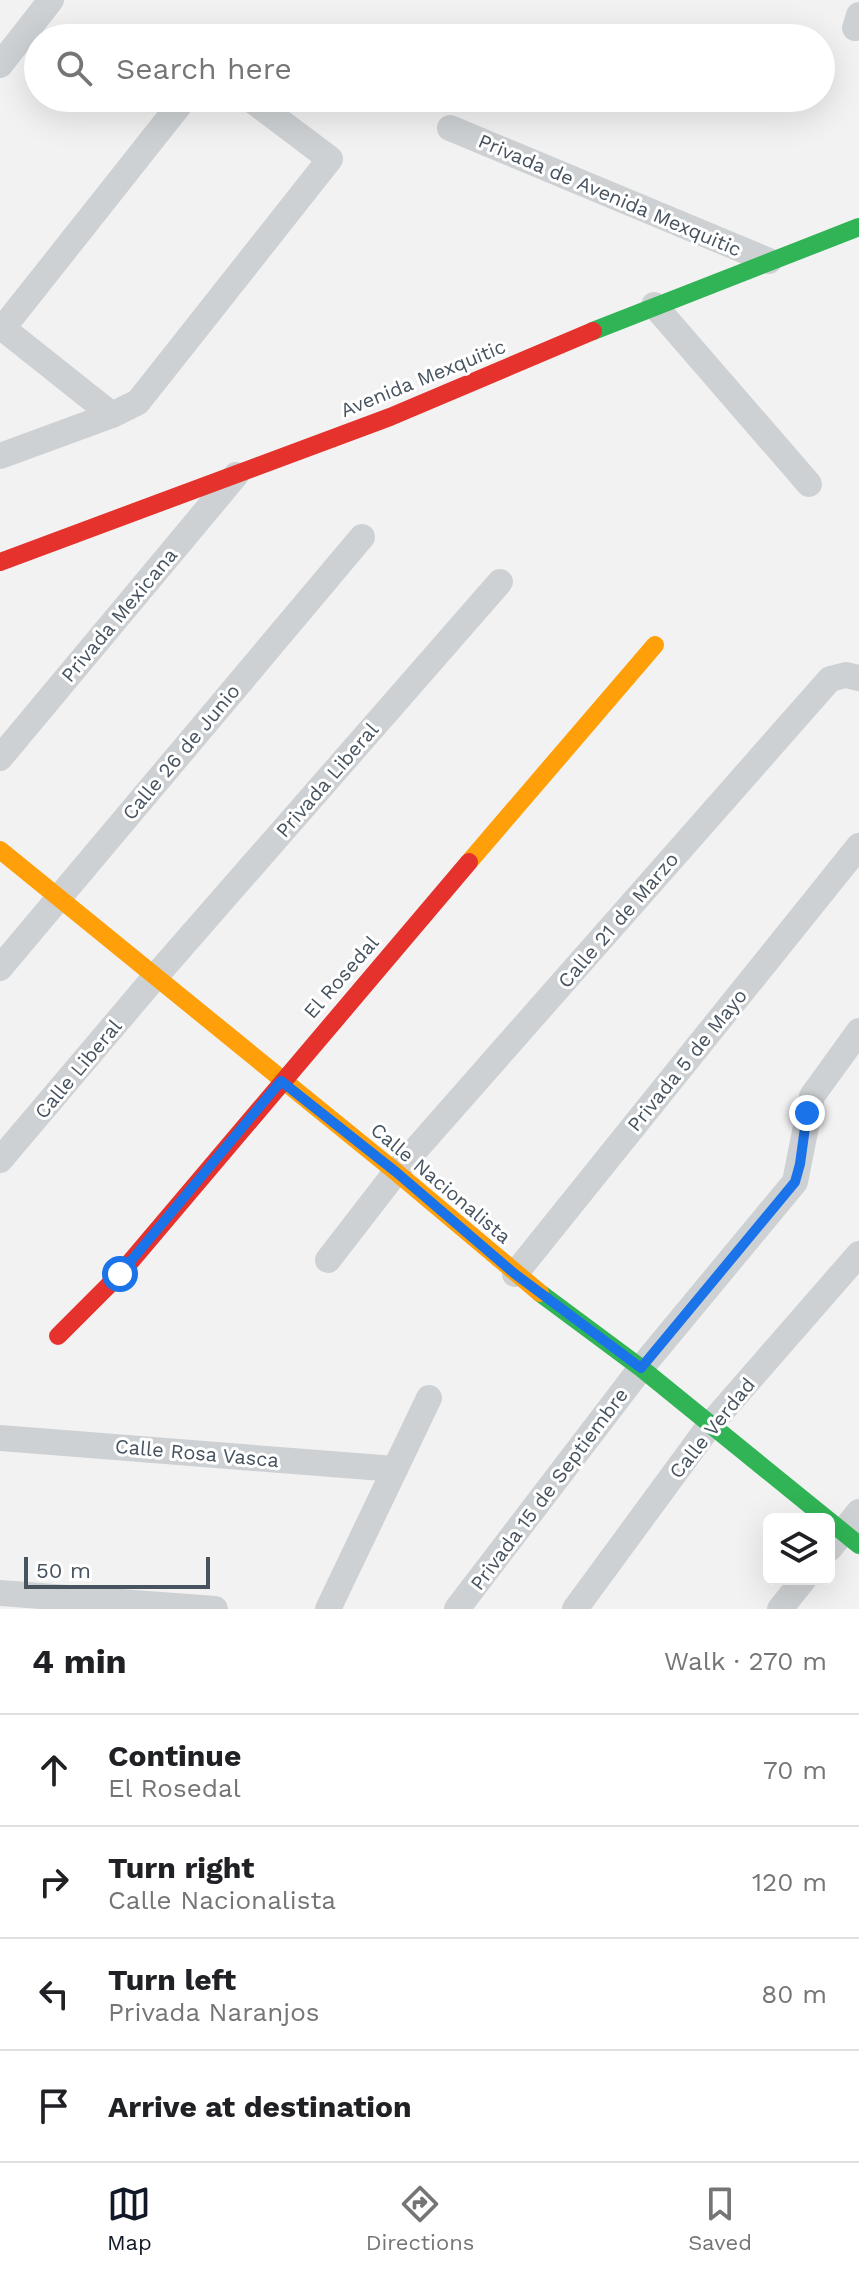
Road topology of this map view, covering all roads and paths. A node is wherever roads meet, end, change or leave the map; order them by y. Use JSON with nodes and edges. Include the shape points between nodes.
{"nodes":[{"id":1,"x":51,"y":0,"type":"edge"},
{"id":2,"x":32,"y":24,"type":"edge"},
{"id":3,"x":24,"y":34,"type":"edge"},
{"id":4,"x":0,"y":65,"type":"edge"},
{"id":5,"x":174,"y":112,"type":"edge"},
{"id":6,"x":268,"y":112,"type":"edge"},
{"id":7,"x":450,"y":128,"type":"dead end"},
{"id":8,"x":859,"y":227,"type":"edge"},
{"id":9,"x":769,"y":261,"type":"junction"},
{"id":10,"x":654,"y":305,"type":"junction"},
{"id":11,"x":1,"y":327,"type":"edge"},
{"id":12,"x":112,"y":415,"type":"junction"},
{"id":13,"x":0,"y":456,"type":"edge"},
{"id":14,"x":237,"y":473,"type":"junction"},
{"id":15,"x":809,"y":484,"type":"dead end"},
{"id":16,"x":362,"y":537,"type":"dead end"},
{"id":17,"x":0,"y":562,"type":"edge"},
{"id":18,"x":500,"y":582,"type":"dead end"},
{"id":19,"x":655,"y":645,"type":"dead end"},
{"id":20,"x":852,"y":677,"type":"edge"},
{"id":21,"x":0,"y":758,"type":"edge"},
{"id":22,"x":859,"y":846,"type":"edge"},
{"id":23,"x":0,"y":850,"type":"edge"},
{"id":24,"x":58,"y":898,"type":"junction"},
{"id":25,"x":0,"y":968,"type":"edge"},
{"id":26,"x":155,"y":977,"type":"junction"},
{"id":27,"x":859,"y":1031,"type":"edge"},
{"id":28,"x":281,"y":1081,"type":"junction"},
{"id":29,"x":0,"y":1160,"type":"edge"},
{"id":30,"x":396,"y":1172,"type":"junction"},
{"id":31,"x":859,"y":1254,"type":"edge"},
{"id":32,"x":328,"y":1260,"type":"dead end"},
{"id":33,"x":515,"y":1274,"type":"junction"},
{"id":34,"x":58,"y":1336,"type":"dead end"},
{"id":35,"x":641,"y":1368,"type":"junction"},
{"id":36,"x":429,"y":1398,"type":"dead end"},
{"id":37,"x":710,"y":1425,"type":"junction"},
{"id":38,"x":0,"y":1438,"type":"edge"},
{"id":39,"x":395,"y":1469,"type":"junction"},
{"id":40,"x":848,"y":1534,"type":"edge"},
{"id":41,"x":799,"y":1585,"type":"edge"},
{"id":42,"x":0,"y":1593,"type":"edge"},
{"id":43,"x":215,"y":1609,"type":"edge"},
{"id":44,"x":328,"y":1609,"type":"edge"},
{"id":45,"x":457,"y":1609,"type":"edge"},
{"id":46,"x":575,"y":1609,"type":"edge"},
{"id":47,"x":780,"y":1609,"type":"edge"}],
"edges":[{"from":1,"to":2,"type":"street"},
{"from":3,"to":4,"type":"street"},
{"from":5,"to":11,"type":"street"},
{"from":6,"to":12,"type":"street","via":[[330,159],[138,402]]},
{"from":7,"to":9,"type":"street","name":"Privada de Avenida Mexquitic"},
{"from":8,"to":9,"type":"street","name":"Avenida Mexquitic"},
{"from":9,"to":10,"type":"street","name":"Avenida Mexquitic"},
{"from":10,"to":14,"type":"street","name":"Avenida Mexquitic","via":[[390,417]]},
{"from":10,"to":15,"type":"street"},
{"from":11,"to":12,"type":"street"},
{"from":12,"to":13,"type":"street"},
{"from":14,"to":17,"type":"street","name":"Avenida Mexquitic"},
{"from":14,"to":21,"type":"street","name":"Privada Mexicana"},
{"from":16,"to":24,"type":"street","name":"Calle 26 de Junio"},
{"from":18,"to":26,"type":"street","name":"Privada Liberal"},
{"from":19,"to":28,"type":"street","name":"El Rosedal"},
{"from":20,"to":30,"type":"street","name":"Calle 21 de Marzo","via":[[830,679]]},
{"from":22,"to":33,"type":"street","name":"Privada 5 de Mayo"},
{"from":23,"to":24,"type":"street","name":"Calle Nacionalista"},
{"from":24,"to":25,"type":"street","name":"Calle 26 de Junio"},
{"from":24,"to":26,"type":"street","name":"Calle Nacionalista"},
{"from":26,"to":28,"type":"street","name":"Calle Nacionalista"},
{"from":26,"to":29,"type":"street","name":"Calle Liberal"},
{"from":27,"to":35,"type":"street","name":"Privada 15 de Septiembre","via":[[812,1096],[795,1182]]},
{"from":28,"to":30,"type":"street","name":"Calle Nacionalista"},
{"from":28,"to":34,"type":"street","name":"El Rosedal","via":[[120,1274]]},
{"from":30,"to":32,"type":"street","name":"Calle 21 de Marzo"},
{"from":30,"to":33,"type":"street","name":"Calle Nacionalista"},
{"from":31,"to":37,"type":"street","name":"Calle Verdad"},
{"from":33,"to":35,"type":"street","name":"Calle Nacionalista"},
{"from":35,"to":37,"type":"street","name":"Calle Nacionalista"},
{"from":35,"to":45,"type":"street","name":"Privada 15 de Septiembre"},
{"from":36,"to":39,"type":"street"},
{"from":37,"to":40,"type":"street","name":"Calle Nacionalista"},
{"from":37,"to":46,"type":"street","name":"Calle Verdad"},
{"from":38,"to":39,"type":"street","name":"Calle Rosa Vasca"},
{"from":39,"to":44,"type":"street"},
{"from":41,"to":47,"type":"street"},
{"from":42,"to":43,"type":"street"}]}
